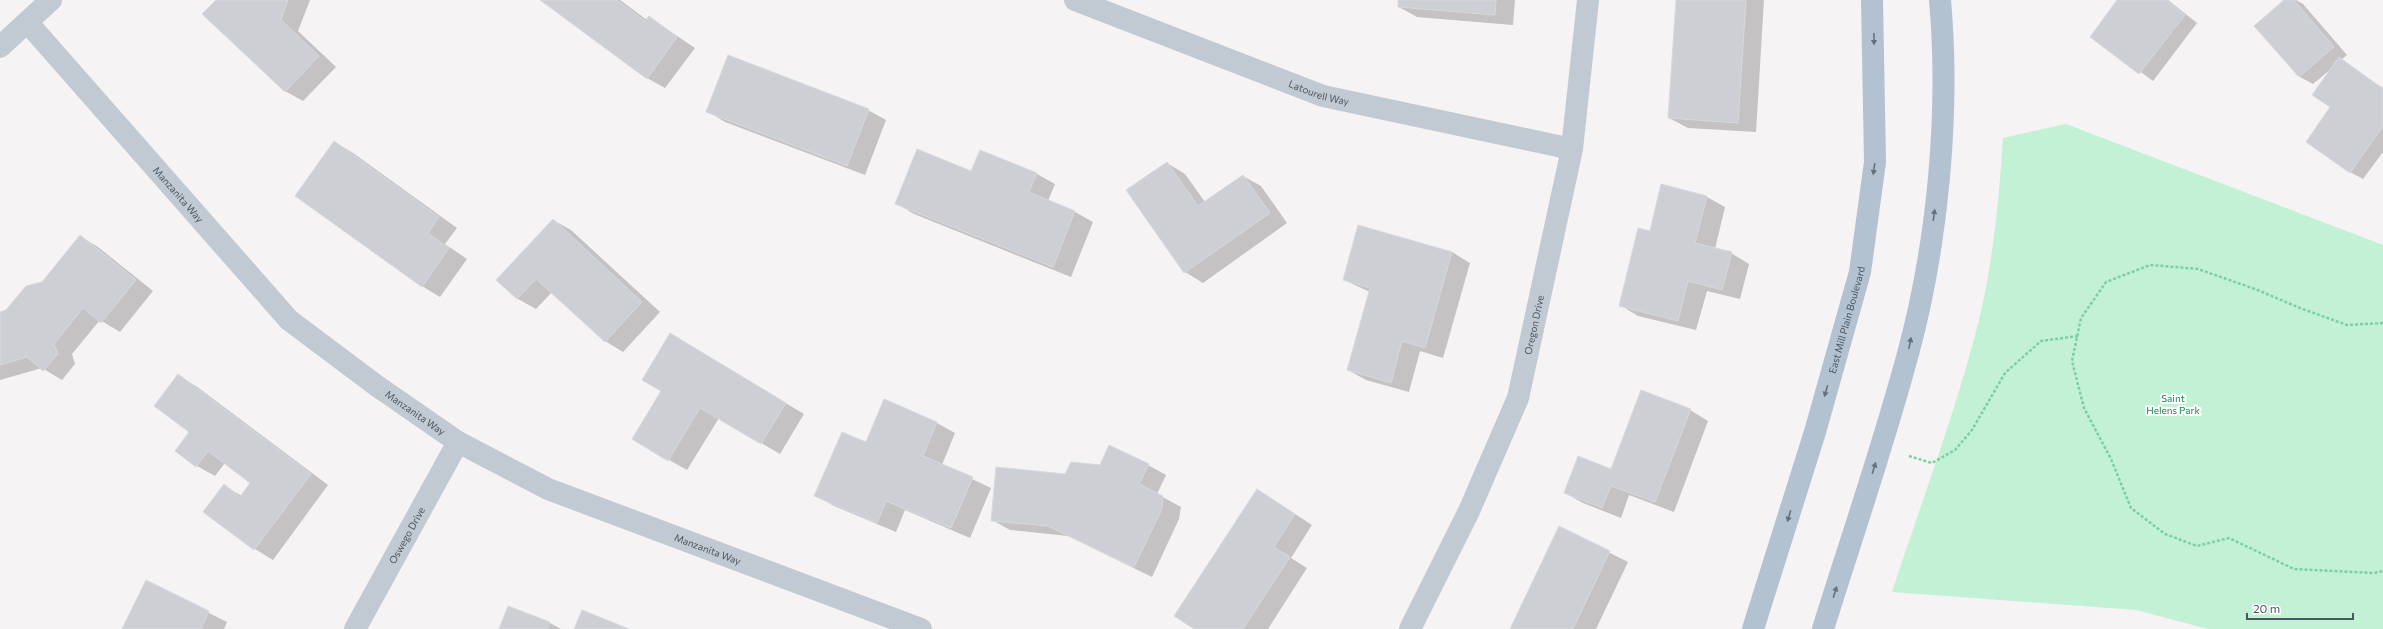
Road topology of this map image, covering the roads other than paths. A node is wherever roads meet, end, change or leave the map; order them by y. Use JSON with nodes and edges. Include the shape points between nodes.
{"nodes":[{"id":1,"x":52,"y":0,"type":"edge"},
{"id":2,"x":1075,"y":0,"type":"edge"},
{"id":3,"x":1588,"y":0,"type":"edge"},
{"id":4,"x":1872,"y":0,"type":"edge"},
{"id":5,"x":1940,"y":0,"type":"edge"},
{"id":6,"x":28,"y":23,"type":"junction"},
{"id":7,"x":0,"y":47,"type":"edge"},
{"id":8,"x":1572,"y":149,"type":"junction"},
{"id":9,"x":458,"y":442,"type":"junction"},
{"id":10,"x":355,"y":629,"type":"edge"},
{"id":11,"x":921,"y":629,"type":"edge"},
{"id":12,"x":1410,"y":629,"type":"edge"},
{"id":13,"x":1753,"y":629,"type":"edge"},
{"id":14,"x":1823,"y":629,"type":"edge"}],
"edges":[{"from":1,"to":6,"type":"street"},
{"from":2,"to":8,"type":"street","name":"Latourell Way","via":[[1323,96]]},
{"from":3,"to":8,"type":"street","name":"Oregon Drive"},
{"from":4,"to":13,"type":"main road","name":"East Mill Plain Boulevard","one_way":true,"via":[[1875,162],[1860,272],[1815,432]]},
{"from":14,"to":5,"type":"main road","one_way":true,"via":[[1909,349],[1929,253],[1941,166]]},
{"from":6,"to":7,"type":"street"},
{"from":6,"to":9,"type":"street","name":"Manzanita Way","via":[[289,320],[377,386]]},
{"from":8,"to":12,"type":"street","name":"Oregon Drive","via":[[1518,398],[1469,511]]},
{"from":9,"to":10,"type":"street","name":"Oswego Drive"},
{"from":9,"to":11,"type":"street","name":"Manzanita Way","via":[[548,489]]}]}
